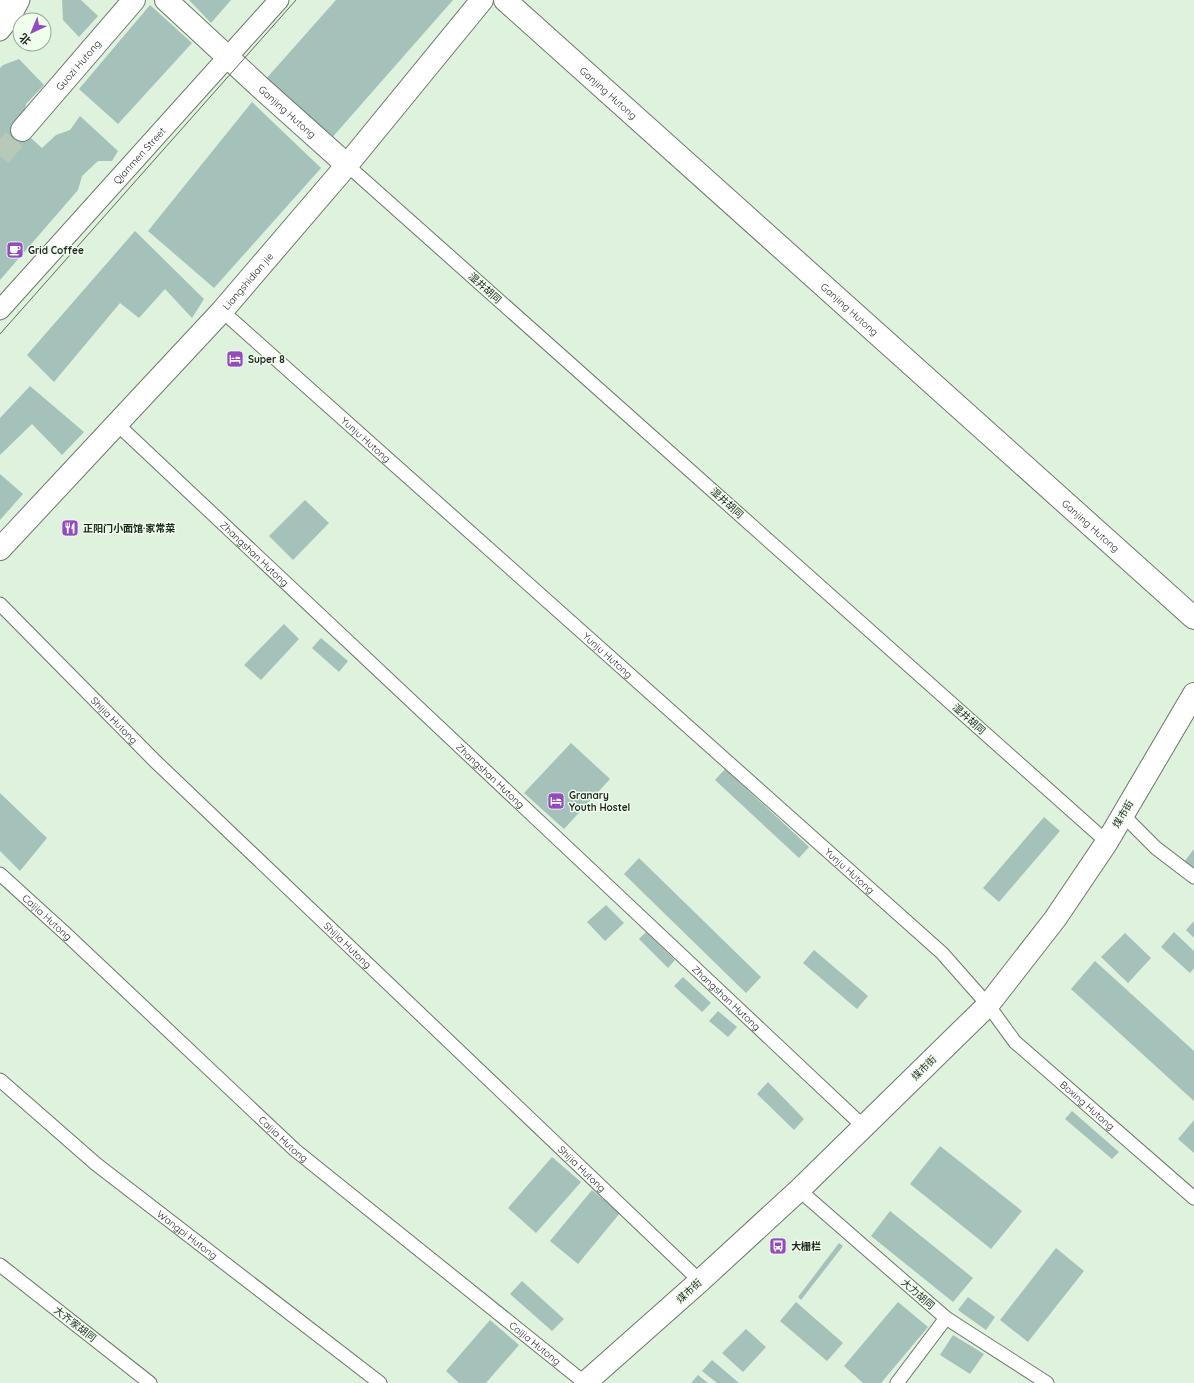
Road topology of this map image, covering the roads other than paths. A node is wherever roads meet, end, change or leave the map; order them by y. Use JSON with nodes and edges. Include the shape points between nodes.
{"nodes":[{"id":1,"x":134,"y":0,"type":"edge"},
{"id":2,"x":166,"y":0,"type":"edge"},
{"id":3,"x":279,"y":0,"type":"edge"},
{"id":4,"x":482,"y":0,"type":"edge"},
{"id":5,"x":505,"y":0,"type":"edge"},
{"id":6,"x":227,"y":57,"type":"junction"},
{"id":7,"x":22,"y":130,"type":"tunnel mouth"},
{"id":8,"x":347,"y":165,"type":"junction"},
{"id":9,"x":0,"y":310,"type":"edge"},
{"id":10,"x":222,"y":312,"type":"junction"},
{"id":11,"x":117,"y":424,"type":"junction"},
{"id":12,"x":0,"y":549,"type":"edge"},
{"id":13,"x":0,"y":604,"type":"edge"},
{"id":14,"x":1194,"y":618,"type":"edge"},
{"id":15,"x":1194,"y":694,"type":"edge"},
{"id":16,"x":1123,"y":815,"type":"junction"},
{"id":17,"x":1107,"y":842,"type":"junction"},
{"id":18,"x":0,"y":874,"type":"edge"},
{"id":19,"x":1194,"y":878,"type":"edge"},
{"id":20,"x":988,"y":1005,"type":"junction"},
{"id":21,"x":0,"y":1080,"type":"edge"},
{"id":22,"x":864,"y":1127,"type":"junction"},
{"id":23,"x":799,"y":1190,"type":"junction"},
{"id":24,"x":1194,"y":1198,"type":"edge"},
{"id":25,"x":0,"y":1266,"type":"edge"},
{"id":26,"x":700,"y":1281,"type":"junction"},
{"id":27,"x":946,"y":1318,"type":"junction"},
{"id":28,"x":150,"y":1383,"type":"edge"},
{"id":29,"x":380,"y":1383,"type":"edge"},
{"id":30,"x":585,"y":1383,"type":"edge"},
{"id":31,"x":897,"y":1383,"type":"edge"},
{"id":32,"x":1047,"y":1383,"type":"edge"}],
"edges":[{"from":1,"to":7,"type":"street","name":"Guozi Hutong"},
{"from":2,"to":6,"type":"street","name":"Ganjing Hutong"},
{"from":3,"to":6,"type":"street","name":"Qianmen Street"},
{"from":4,"to":8,"type":"street","name":"Liangshidian jie"},
{"from":5,"to":14,"type":"street","name":"Ganjing Hutong"},
{"from":6,"to":8,"type":"street","name":"Ganjing Hutong"},
{"from":6,"to":9,"type":"street","name":"Qianmen Street"},
{"from":8,"to":10,"type":"street","name":"Liangshidian jie"},
{"from":8,"to":17,"type":"lane","name":"湿井胡同"},
{"from":10,"to":11,"type":"street","name":"Liangshidian jie"},
{"from":10,"to":20,"type":"lane","name":"Yunju Hutong","via":[[942,953]]},
{"from":11,"to":12,"type":"street","name":"Liangshidian jie"},
{"from":11,"to":22,"type":"lane","name":"Zhangshan Hutong"},
{"from":13,"to":26,"type":"lane","name":"Shijia Hutong","via":[[155,761]]},
{"from":15,"to":16,"type":"street","name":"煤市街"},
{"from":16,"to":17,"type":"street","name":"煤市街"},
{"from":16,"to":19,"type":"lane","via":[[1156,848]]},
{"from":17,"to":20,"type":"street","name":"煤市街","via":[[1055,919]]},
{"from":18,"to":30,"type":"lane","name":"Caijia Hutong","via":[[295,1150]]},
{"from":20,"to":22,"type":"street","name":"煤市街"},
{"from":20,"to":24,"type":"lane","name":"Boxing Hutong","via":[[1015,1042]]},
{"from":21,"to":29,"type":"lane","name":"Wangpi Hutong","via":[[96,1164]]},
{"from":22,"to":23,"type":"street","name":"煤市街"},
{"from":23,"to":26,"type":"street","name":"煤市街"},
{"from":23,"to":27,"type":"lane","name":"大力胡同"},
{"from":25,"to":28,"type":"lane","name":"大齐家胡同"},
{"from":26,"to":30,"type":"street","name":"煤市街"},
{"from":27,"to":31,"type":"lane"},
{"from":27,"to":32,"type":"lane","name":"大力胡同"}]}
